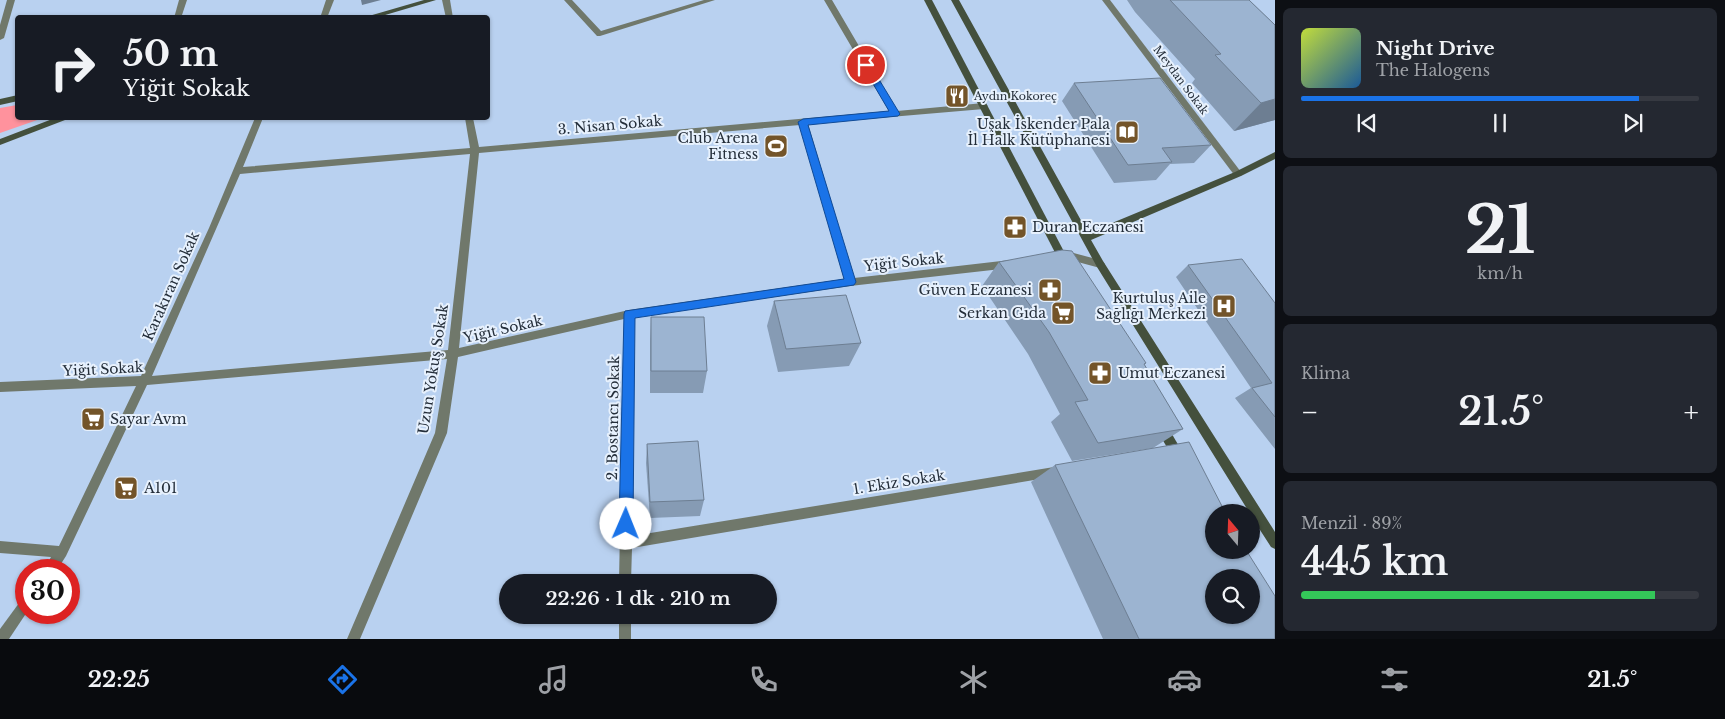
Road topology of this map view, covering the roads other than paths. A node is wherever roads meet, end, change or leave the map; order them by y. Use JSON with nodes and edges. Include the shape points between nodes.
{"nodes":[{"id":1,"x":12,"y":0,"type":"edge"},
{"id":2,"x":183,"y":0,"type":"edge"},
{"id":3,"x":330,"y":0,"type":"edge"},
{"id":4,"x":432,"y":0,"type":"edge"},
{"id":5,"x":446,"y":0,"type":"edge"},
{"id":6,"x":568,"y":0,"type":"edge"},
{"id":7,"x":711,"y":0,"type":"edge"},
{"id":8,"x":828,"y":0,"type":"edge"},
{"id":9,"x":928,"y":0,"type":"edge"},
{"id":10,"x":955,"y":0,"type":"edge"},
{"id":11,"x":1106,"y":0,"type":"edge"},
{"id":12,"x":178,"y":15,"type":"edge"},
{"id":13,"x":324,"y":15,"type":"edge"},
{"id":14,"x":376,"y":15,"type":"edge"},
{"id":15,"x":449,"y":15,"type":"edge"},
{"id":16,"x":0,"y":38,"type":"edge"},
{"id":17,"x":15,"y":99,"type":"edge"},
{"id":18,"x":0,"y":102,"type":"edge"},
{"id":19,"x":984,"y":106,"type":"junction"},
{"id":20,"x":895,"y":114,"type":"junction"},
{"id":21,"x":57,"y":120,"type":"edge"},
{"id":22,"x":258,"y":120,"type":"edge"},
{"id":23,"x":469,"y":120,"type":"edge"},
{"id":24,"x":803,"y":122,"type":"junction"},
{"id":25,"x":0,"y":142,"type":"edge"},
{"id":26,"x":475,"y":150,"type":"junction"},
{"id":27,"x":1275,"y":155,"type":"edge"},
{"id":28,"x":238,"y":171,"type":"junction"},
{"id":29,"x":1238,"y":174,"type":"junction"},
{"id":30,"x":1086,"y":238,"type":"junction"},
{"id":31,"x":1055,"y":254,"type":"junction"},
{"id":32,"x":1015,"y":264,"type":"edge"},
{"id":33,"x":1100,"y":264,"type":"junction"},
{"id":34,"x":1053,"y":270,"type":"edge"},
{"id":35,"x":1074,"y":271,"type":"junction"},
{"id":36,"x":850,"y":282,"type":"junction"},
{"id":37,"x":629,"y":314,"type":"junction"},
{"id":38,"x":454,"y":354,"type":"junction"},
{"id":39,"x":145,"y":381,"type":"junction"},
{"id":40,"x":0,"y":387,"type":"edge"},
{"id":41,"x":1156,"y":417,"type":"edge"},
{"id":42,"x":1068,"y":469,"type":"edge"},
{"id":43,"x":1186,"y":469,"type":"edge"},
{"id":44,"x":626,"y":542,"type":"junction"},
{"id":45,"x":1275,"y":543,"type":"edge"},
{"id":46,"x":0,"y":547,"type":"edge"},
{"id":47,"x":62,"y":552,"type":"junction"},
{"id":48,"x":57,"y":559,"type":"edge"},
{"id":49,"x":625,"y":574,"type":"edge"},
{"id":50,"x":15,"y":619,"type":"edge"},
{"id":51,"x":625,"y":624,"type":"edge"},
{"id":52,"x":1,"y":639,"type":"edge"},
{"id":53,"x":354,"y":639,"type":"edge"},
{"id":54,"x":624,"y":639,"type":"edge"}],
"edges":[{"from":1,"to":16,"type":"street"},
{"from":2,"to":12,"type":"street"},
{"from":3,"to":13,"type":"street"},
{"from":4,"to":14,"type":"main road"},
{"from":5,"to":15,"type":"street"},
{"from":6,"to":7,"type":"street","via":[[600,34]]},
{"from":8,"to":20,"type":"street"},
{"from":9,"to":19,"type":"main road"},
{"from":10,"to":30,"type":"main road"},
{"from":11,"to":29,"type":"street","name":"Meydan Sokak"},
{"from":17,"to":18,"type":"main road"},
{"from":19,"to":20,"type":"street","name":"3. Nisan Sokak"},
{"from":19,"to":31,"type":"main road"},
{"from":20,"to":24,"type":"street","name":"3. Nisan Sokak"},
{"from":21,"to":25,"type":"main road"},
{"from":22,"to":28,"type":"street","name":"Karakıran Sokak"},
{"from":23,"to":26,"type":"street","name":"Uzun Yokuş Sokak"},
{"from":24,"to":26,"type":"street","name":"3. Nisan Sokak"},
{"from":24,"to":36,"type":"street"},
{"from":26,"to":28,"type":"street","name":"3. Nisan Sokak"},
{"from":26,"to":38,"type":"street","name":"Uzun Yokuş Sokak"},
{"from":27,"to":29,"type":"main road"},
{"from":28,"to":39,"type":"street","name":"Karakıran Sokak"},
{"from":29,"to":30,"type":"main road"},
{"from":30,"to":33,"type":"main road"},
{"from":31,"to":33,"type":"street"},
{"from":31,"to":35,"type":"main road"},
{"from":32,"to":36,"type":"street","name":"Yiğit Sokak"},
{"from":33,"to":35,"type":"street"},
{"from":33,"to":45,"type":"main road"},
{"from":34,"to":35,"type":"street"},
{"from":36,"to":37,"type":"street","name":"Yiğit Sokak"},
{"from":37,"to":38,"type":"street","name":"Yiğit Sokak"},
{"from":37,"to":44,"type":"street","name":"2. Bostancı Sokak"},
{"from":38,"to":39,"type":"street","name":"Yiğit Sokak"},
{"from":38,"to":53,"type":"street","name":"Uzun Yokuş Sokak","via":[[441,433]]},
{"from":39,"to":40,"type":"street","name":"Yiğit Sokak"},
{"from":39,"to":47,"type":"street","name":"Karakıran Sokak"},
{"from":41,"to":43,"type":"main road","via":[[1171,452]]},
{"from":42,"to":44,"type":"street","name":"1. Ekiz Sokak"},
{"from":44,"to":49,"type":"street","name":"2. Bostancı Sokak"},
{"from":46,"to":47,"type":"street"},
{"from":47,"to":48,"type":"street","name":"Karakıran Sokak"},
{"from":50,"to":52,"type":"street"},
{"from":51,"to":54,"type":"street"}]}
